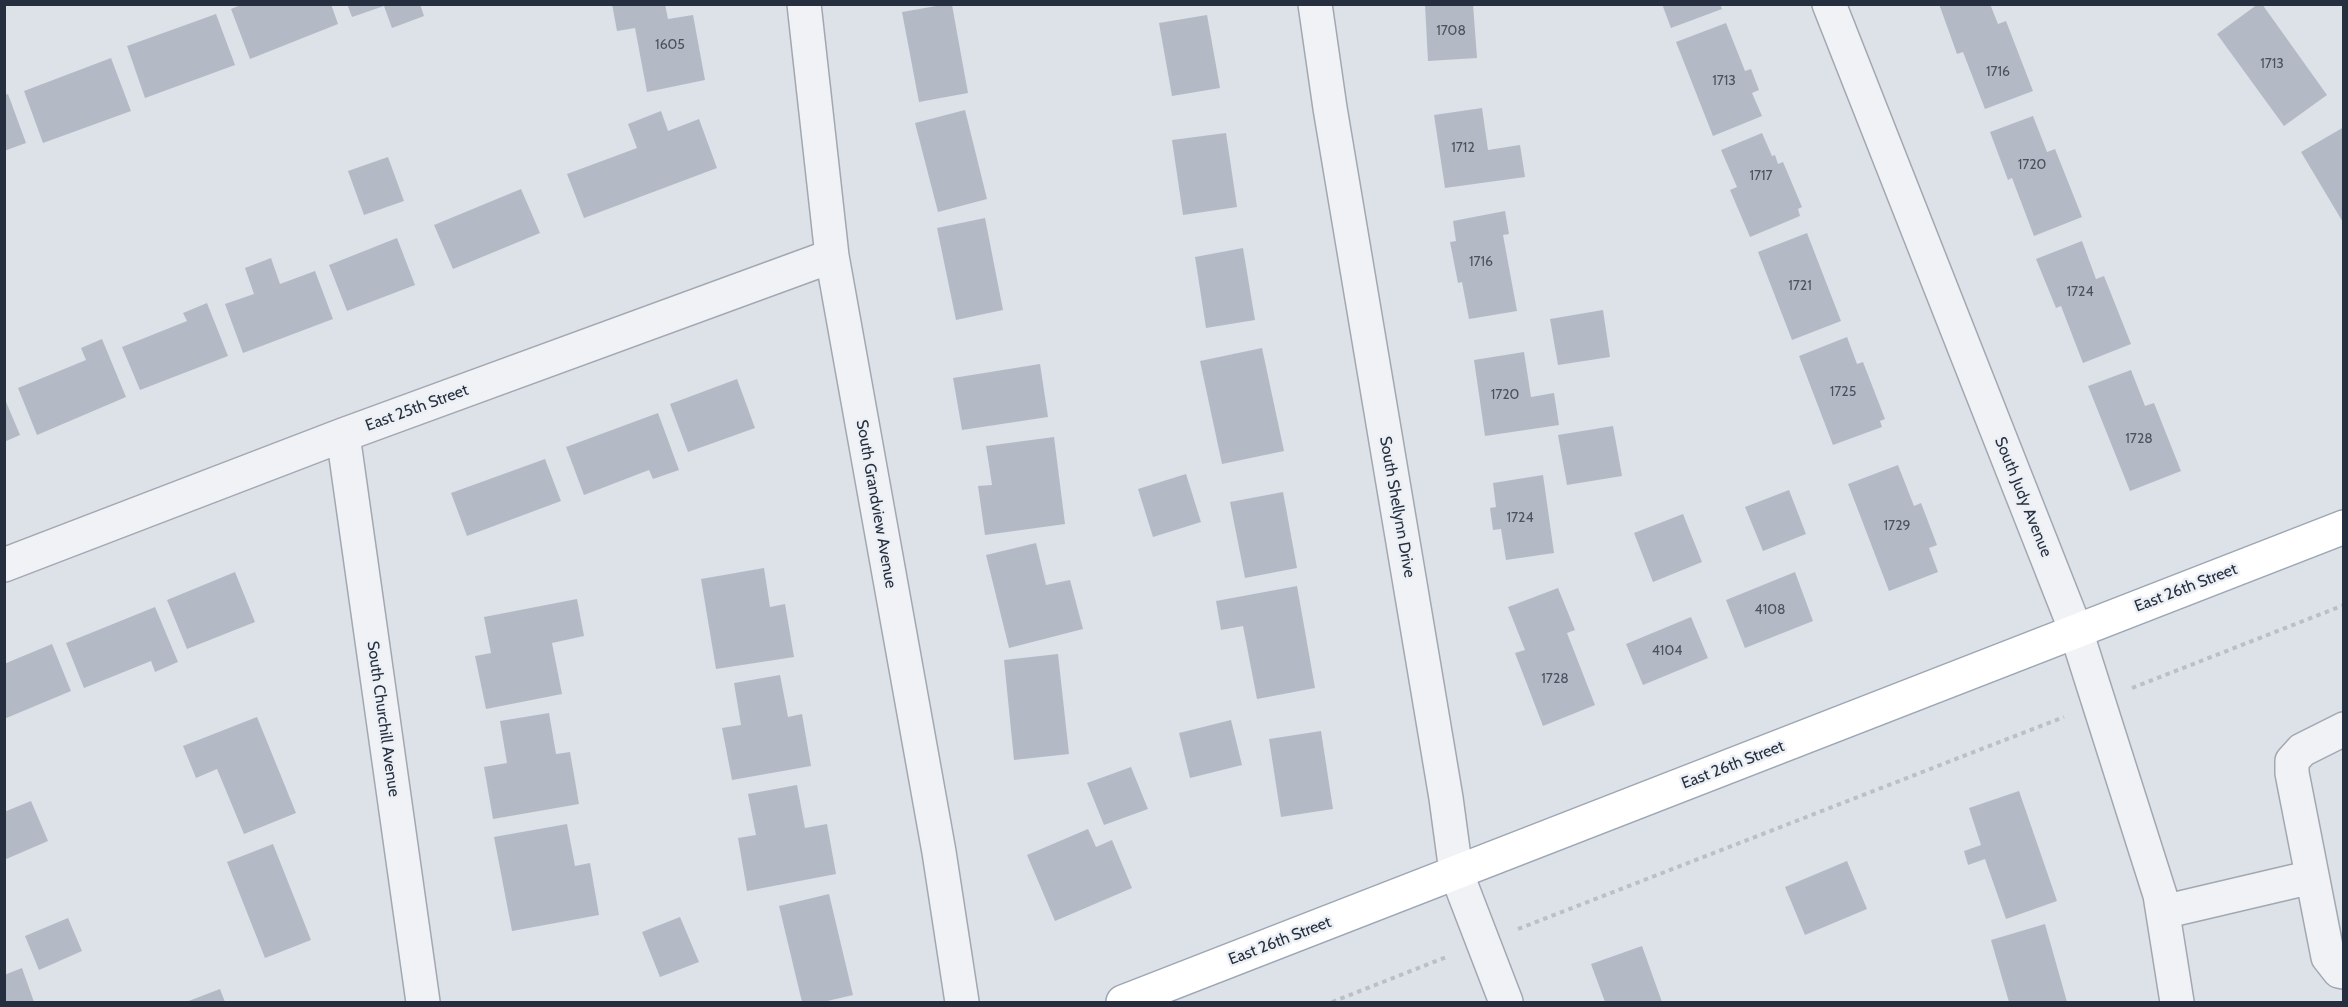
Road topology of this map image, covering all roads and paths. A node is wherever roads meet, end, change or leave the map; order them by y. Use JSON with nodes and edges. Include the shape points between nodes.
{"nodes":[{"id":1,"x":804,"y":4,"type":"edge"},
{"id":2,"x":1315,"y":4,"type":"edge"},
{"id":3,"x":1829,"y":4,"type":"edge"},
{"id":4,"x":832,"y":256,"type":"junction"},
{"id":5,"x":343,"y":435,"type":"junction"},
{"id":6,"x":2343,"y":527,"type":"edge"},
{"id":7,"x":4,"y":565,"type":"edge"},
{"id":8,"x":2343,"y":605,"type":"edge"},
{"id":9,"x":2076,"y":631,"type":"junction"},
{"id":10,"x":2099,"y":702,"type":"junction"},
{"id":11,"x":2343,"y":729,"type":"edge"},
{"id":12,"x":1456,"y":872,"type":"junction"},
{"id":13,"x":2312,"y":877,"type":"junction"},
{"id":14,"x":2163,"y":912,"type":"junction"},
{"id":15,"x":1483,"y":943,"type":"junction"},
{"id":16,"x":2343,"y":972,"type":"edge"},
{"id":17,"x":423,"y":1002,"type":"edge"},
{"id":18,"x":962,"y":1002,"type":"edge"},
{"id":19,"x":1123,"y":1002,"type":"edge"},
{"id":20,"x":1332,"y":1002,"type":"edge"},
{"id":21,"x":1506,"y":1002,"type":"edge"},
{"id":22,"x":2177,"y":1002,"type":"edge"}],
"edges":[{"from":1,"to":4,"type":"street","name":"South Grandview Avenue"},
{"from":2,"to":12,"type":"street","name":"South Shellynn Drive"},
{"from":3,"to":9,"type":"street","name":"South Judy Avenue"},
{"from":4,"to":5,"type":"street","name":"East 25th Street"},
{"from":4,"to":18,"type":"street","name":"South Grandview Avenue","via":[[939,852]]},
{"from":5,"to":7,"type":"street","name":"East 25th Street"},
{"from":5,"to":17,"type":"street","name":"South Churchill Avenue"},
{"from":6,"to":9,"type":"main road","name":"East 26th Street"},
{"from":8,"to":10,"type":"path"},
{"from":9,"to":10,"type":"street","name":"South Judy Avenue"},
{"from":9,"to":12,"type":"main road","name":"East 26th Street"},
{"from":10,"to":14,"type":"street","name":"South Judy Avenue"},
{"from":10,"to":15,"type":"path"},
{"from":11,"to":13,"type":"street","via":[[2302,750],[2292,761]]},
{"from":12,"to":15,"type":"street","name":"South Shellynn Drive"},
{"from":12,"to":19,"type":"main road","name":"East 26th Street"},
{"from":13,"to":14,"type":"street"},
{"from":13,"to":16,"type":"street","via":[[2328,957]]},
{"from":14,"to":22,"type":"street","name":"South Judy Avenue"},
{"from":15,"to":20,"type":"path"},
{"from":15,"to":21,"type":"street","name":"South Shellynn Drive"}]}
